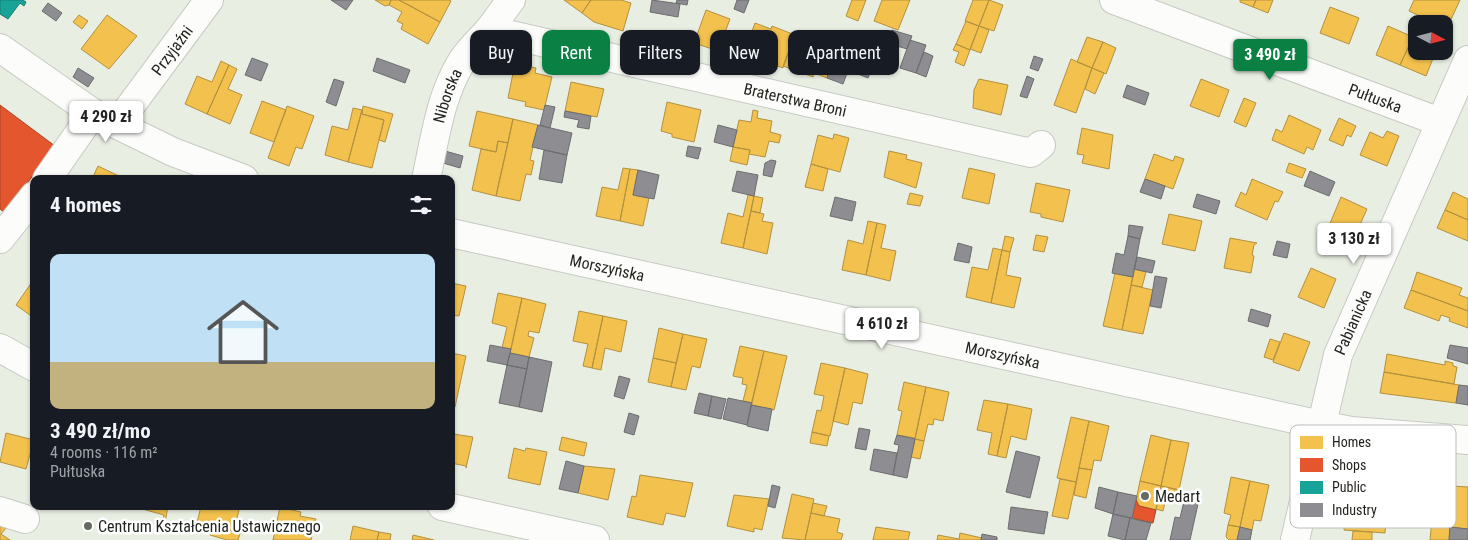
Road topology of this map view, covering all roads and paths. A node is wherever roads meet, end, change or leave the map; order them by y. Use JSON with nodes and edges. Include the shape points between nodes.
{"nodes":[{"id":1,"x":209,"y":0,"type":"edge"},
{"id":2,"x":511,"y":0,"type":"edge"},
{"id":3,"x":1114,"y":0,"type":"edge"},
{"id":4,"x":489,"y":30,"type":"edge"},
{"id":5,"x":532,"y":40,"type":"edge"},
{"id":6,"x":1,"y":50,"type":"edge"},
{"id":7,"x":470,"y":52,"type":"edge"},
{"id":8,"x":1468,"y":60,"type":"edge"},
{"id":9,"x":105,"y":119,"type":"junction"},
{"id":10,"x":1440,"y":122,"type":"junction"},
{"id":11,"x":1041,"y":145,"type":"dead end"},
{"id":12,"x":51,"y":175,"type":"edge"},
{"id":13,"x":233,"y":175,"type":"edge"},
{"id":14,"x":427,"y":175,"type":"edge"},
{"id":15,"x":30,"y":201,"type":"edge"},
{"id":16,"x":455,"y":234,"type":"edge"},
{"id":17,"x":0,"y":239,"type":"edge"},
{"id":18,"x":0,"y":348,"type":"edge"},
{"id":19,"x":30,"y":365,"type":"edge"},
{"id":20,"x":1321,"y":425,"type":"joint"},
{"id":21,"x":455,"y":510,"type":"edge"},
{"id":22,"x":546,"y":535,"type":"edge"},
{"id":23,"x":595,"y":540,"type":"edge"}],
"edges":[{"from":1,"to":9,"type":"street","name":"Przyjaźni"},
{"from":2,"to":4,"type":"street","name":"Niborska"},
{"from":3,"to":10,"type":"street","name":"Pułtuska"},
{"from":5,"to":11,"type":"street","name":"Braterstwa Broni","via":[[1031,153]]},
{"from":6,"to":9,"type":"street"},
{"from":7,"to":14,"type":"street","name":"Niborska","via":[[446,92]]},
{"from":8,"to":10,"type":"street","name":"Pabianicka"},
{"from":9,"to":12,"type":"street","name":"Przyjaźni"},
{"from":9,"to":13,"type":"street","via":[[173,152]]},
{"from":10,"to":20,"type":"street","name":"Pabianicka","via":[[1338,354]]},
{"from":15,"to":17,"type":"street"},
{"from":16,"to":20,"type":"street","name":"Morszyńska"},
{"from":18,"to":19,"type":"street"},
{"from":21,"to":22,"type":"street"},
{"from":22,"to":23,"type":"street"}]}
